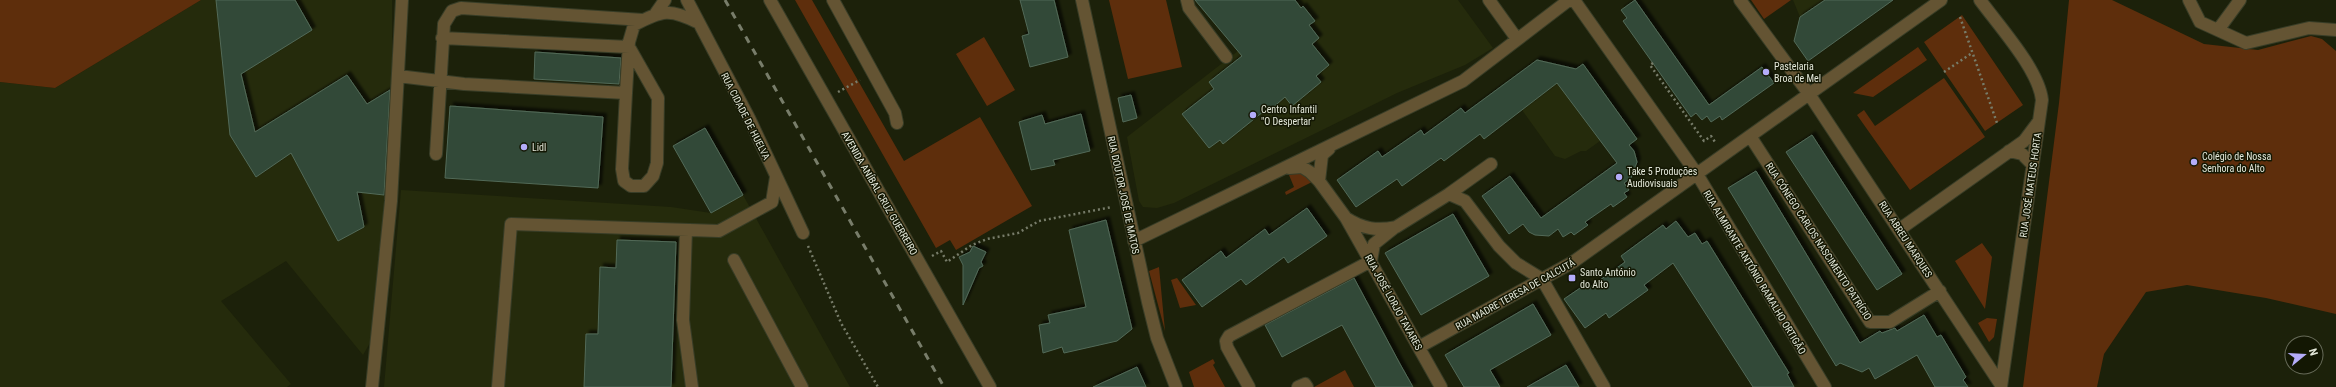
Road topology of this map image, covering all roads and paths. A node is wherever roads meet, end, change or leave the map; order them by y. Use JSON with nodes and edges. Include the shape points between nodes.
{"nodes":[{"id":1,"x":402,"y":0,"type":"edge"},
{"id":2,"x":665,"y":0,"type":"edge"},
{"id":3,"x":687,"y":0,"type":"edge"},
{"id":4,"x":770,"y":0,"type":"edge"},
{"id":5,"x":833,"y":0,"type":"edge"},
{"id":6,"x":1082,"y":0,"type":"edge"},
{"id":7,"x":1187,"y":0,"type":"edge"},
{"id":8,"x":1489,"y":0,"type":"edge"},
{"id":9,"x":1569,"y":0,"type":"edge"},
{"id":10,"x":1574,"y":0,"type":"edge"},
{"id":11,"x":1740,"y":0,"type":"edge"},
{"id":12,"x":1940,"y":0,"type":"edge"},
{"id":13,"x":1980,"y":0,"type":"edge"},
{"id":14,"x":2189,"y":0,"type":"edge"},
{"id":15,"x":2240,"y":0,"type":"edge"},
{"id":16,"x":656,"y":13,"type":"junction"},
{"id":17,"x":1960,"y":17,"type":"dead end"},
{"id":18,"x":643,"y":20,"type":"junction"},
{"id":19,"x":699,"y":23,"type":"junction"},
{"id":20,"x":2218,"y":30,"type":"junction"},
{"id":21,"x":2336,"y":30,"type":"edge"},
{"id":22,"x":442,"y":38,"type":"junction"},
{"id":23,"x":1517,"y":39,"type":"junction"},
{"id":24,"x":629,"y":47,"type":"junction"},
{"id":25,"x":1972,"y":53,"type":"junction"},
{"id":26,"x":1226,"y":57,"type":"dead end"},
{"id":27,"x":1653,"y":63,"type":"dead end"},
{"id":28,"x":1944,"y":72,"type":"dead end"},
{"id":29,"x":873,"y":73,"type":"junction"},
{"id":30,"x":398,"y":76,"type":"junction"},
{"id":31,"x":441,"y":81,"type":"junction"},
{"id":32,"x":626,"y":93,"type":"junction"},
{"id":33,"x":1809,"y":94,"type":"junction"},
{"id":34,"x":827,"y":99,"type":"junction"},
{"id":35,"x":2039,"y":121,"type":"junction"},
{"id":36,"x":896,"y":123,"type":"dead end"},
{"id":37,"x":1997,"y":123,"type":"dead end"},
{"id":38,"x":1750,"y":136,"type":"junction"},
{"id":39,"x":1333,"y":145,"type":"junction"},
{"id":40,"x":1719,"y":147,"type":"dead end"},
{"id":41,"x":2009,"y":151,"type":"junction"},
{"id":42,"x":436,"y":154,"type":"dead end"},
{"id":43,"x":1491,"y":164,"type":"dead end"},
{"id":44,"x":2033,"y":165,"type":"junction"},
{"id":45,"x":1282,"y":169,"type":"junction"},
{"id":46,"x":1697,"y":174,"type":"junction"},
{"id":47,"x":776,"y":177,"type":"junction"},
{"id":48,"x":1319,"y":181,"type":"junction"},
{"id":49,"x":1449,"y":194,"type":"junction"},
{"id":50,"x":1125,"y":204,"type":"junction"},
{"id":51,"x":1346,"y":218,"type":"junction"},
{"id":52,"x":1396,"y":227,"type":"junction"},
{"id":53,"x":1900,"y":229,"type":"junction"},
{"id":54,"x":686,"y":230,"type":"junction"},
{"id":55,"x":802,"y":233,"type":"joint"},
{"id":56,"x":1134,"y":241,"type":"junction"},
{"id":57,"x":941,"y":251,"type":"dead end"},
{"id":58,"x":734,"y":260,"type":"dead end"},
{"id":59,"x":1371,"y":261,"type":"junction"},
{"id":60,"x":1542,"y":279,"type":"junction"},
{"id":61,"x":1940,"y":291,"type":"junction"},
{"id":62,"x":1419,"y":347,"type":"junction"},
{"id":63,"x":2001,"y":386,"type":"edge"},
{"id":64,"x":372,"y":387,"type":"edge"},
{"id":65,"x":498,"y":387,"type":"edge"},
{"id":66,"x":692,"y":387,"type":"edge"},
{"id":67,"x":802,"y":387,"type":"edge"},
{"id":68,"x":878,"y":387,"type":"edge"},
{"id":69,"x":990,"y":387,"type":"edge"},
{"id":70,"x":1176,"y":387,"type":"edge"},
{"id":71,"x":1249,"y":387,"type":"edge"},
{"id":72,"x":1298,"y":387,"type":"edge"},
{"id":73,"x":1307,"y":387,"type":"edge"},
{"id":74,"x":1441,"y":387,"type":"edge"},
{"id":75,"x":1604,"y":387,"type":"edge"},
{"id":76,"x":1825,"y":387,"type":"edge"}],
"edges":[{"from":1,"to":30,"type":"street"},
{"from":2,"to":16,"type":"street"},
{"from":3,"to":19,"type":"street","name":"RUA CIDADE DE HUELVA"},
{"from":4,"to":34,"type":"street","name":"AVENIDA ANÍBAL CRUZ GUERREIRO"},
{"from":5,"to":29,"type":"street"},
{"from":6,"to":50,"type":"street","name":"RUA DOUTOR JOSÉ DE MATOS"},
{"from":7,"to":26,"type":"street","via":[[1189,8]]},
{"from":8,"to":23,"type":"street"},
{"from":9,"to":23,"type":"street"},
{"from":10,"to":46,"type":"street","name":"RUA ALMIRANTE ANTÓNIO RAMALHO ORTIGÃO"},
{"from":11,"to":33,"type":"street","name":"RUA ABREU MARQUES"},
{"from":12,"to":33,"type":"street","name":"RUA MADRE TERESA DE CALCUTÁ"},
{"from":13,"to":35,"type":"street","name":"RUA JOSÉ MATEUS HORTA","via":[[2039,85],[2042,100]]},
{"from":14,"to":20,"type":"street","via":[[2200,22]]},
{"from":15,"to":20,"type":"street"},
{"from":16,"to":18,"type":"street"},
{"from":16,"to":19,"type":"street","via":[[670,11]]},
{"from":17,"to":25,"type":"path"},
{"from":18,"to":22,"type":"street","via":[[461,8],[447,16]]},
{"from":18,"to":24,"type":"street","via":[[634,25]]},
{"from":19,"to":47,"type":"street","name":"RUA CIDADE DE HUELVA","via":[[749,118]]},
{"from":20,"to":21,"type":"street","via":[[2246,43],[2309,28]]},
{"from":22,"to":24,"type":"street"},
{"from":22,"to":31,"type":"street"},
{"from":23,"to":39,"type":"street","via":[[1463,81]]},
{"from":24,"to":32,"type":"street"},
{"from":24,"to":32,"type":"street","via":[[658,98],[657,163],[653,176],[644,186],[631,186],[624,181],[622,169]]},
{"from":25,"to":28,"type":"path"},
{"from":25,"to":37,"type":"path"},
{"from":27,"to":40,"type":"path","via":[[1650,64],[1704,141],[1711,136]]},
{"from":29,"to":34,"type":"path"},
{"from":29,"to":36,"type":"street","via":[[895,113]]},
{"from":30,"to":31,"type":"street"},
{"from":30,"to":64,"type":"street","via":[[391,201]]},
{"from":31,"to":32,"type":"street"},
{"from":31,"to":42,"type":"street"},
{"from":33,"to":38,"type":"street","name":"RUA MADRE TERESA DE CALCUTÁ"},
{"from":33,"to":53,"type":"street","name":"RUA ABREU MARQUES"},
{"from":34,"to":69,"type":"street","name":"AVENIDA ANÍBAL CRUZ GUERREIRO"},
{"from":35,"to":41,"type":"street","via":[[2024,140]]},
{"from":35,"to":44,"type":"street","name":"RUA JOSÉ MATEUS HORTA"},
{"from":38,"to":46,"type":"street","name":"RUA MADRE TERESA DE CALCUTÁ"},
{"from":38,"to":61,"type":"street","name":"RUA CÓNEGO CARLOS NASCIMENTO PATRÍCIO","via":[[1870,322],[1890,322]]},
{"from":39,"to":45,"type":"street"},
{"from":39,"to":48,"type":"street","via":[[1322,154]]},
{"from":41,"to":44,"type":"street","via":[[2022,154]]},
{"from":41,"to":53,"type":"street"},
{"from":43,"to":49,"type":"street","name":"RUA JOSÉ LORJO TAVARES"},
{"from":44,"to":63,"type":"street","name":"RUA JOSÉ MATEUS HORTA"},
{"from":45,"to":48,"type":"street","name":"RUA JOSÉ LORJO TAVARES","via":[[1302,167]]},
{"from":45,"to":56,"type":"street"},
{"from":46,"to":60,"type":"street","name":"RUA MADRE TERESA DE CALCUTÁ","via":[[1573,262]]},
{"from":46,"to":76,"type":"street","name":"RUA ALMIRANTE ANTÓNIO RAMALHO ORTIGÃO"},
{"from":47,"to":54,"type":"street","via":[[772,202],[757,212],[719,231]]},
{"from":47,"to":55,"type":"street","name":"RUA CIDADE DE HUELVA"},
{"from":48,"to":51,"type":"street","name":"RUA JOSÉ LORJO TAVARES"},
{"from":49,"to":52,"type":"street","name":"RUA JOSÉ LORJO TAVARES"},
{"from":49,"to":60,"type":"street","via":[[1465,201],[1499,246],[1516,262]]},
{"from":50,"to":56,"type":"street","name":"RUA DOUTOR JOSÉ DE MATOS"},
{"from":50,"to":57,"type":"path","via":[[1040,221],[1018,233],[987,239],[972,245],[947,262]]},
{"from":51,"to":52,"type":"street","name":"RUA JOSÉ LORJO TAVARES","via":[[1370,229]]},
{"from":51,"to":59,"type":"street","name":"RUA JOSÉ LORJO TAVARES"},
{"from":52,"to":59,"type":"street","via":[[1374,244]]},
{"from":53,"to":61,"type":"street","name":"RUA ABREU MARQUES"},
{"from":54,"to":65,"type":"street","via":[[511,224]]},
{"from":54,"to":66,"type":"street","via":[[683,320]]},
{"from":55,"to":68,"type":"path","via":[[841,323]]},
{"from":56,"to":70,"type":"street","name":"RUA DOUTOR JOSÉ DE MATOS","via":[[1157,338]]},
{"from":58,"to":67,"type":"street"},
{"from":59,"to":62,"type":"street","name":"RUA JOSÉ LORJO TAVARES"},
{"from":59,"to":71,"type":"street","via":[[1229,336],[1226,341],[1228,347]]},
{"from":60,"to":62,"type":"street","name":"RUA MADRE TERESA DE CALCUTÁ"},
{"from":60,"to":75,"type":"street"},
{"from":61,"to":63,"type":"street","name":"RUA ABREU MARQUES"},
{"from":62,"to":74,"type":"street","name":"RUA JOSÉ LORJO TAVARES"},
{"from":72,"to":73,"type":"street","via":[[1305,384]]}]}
